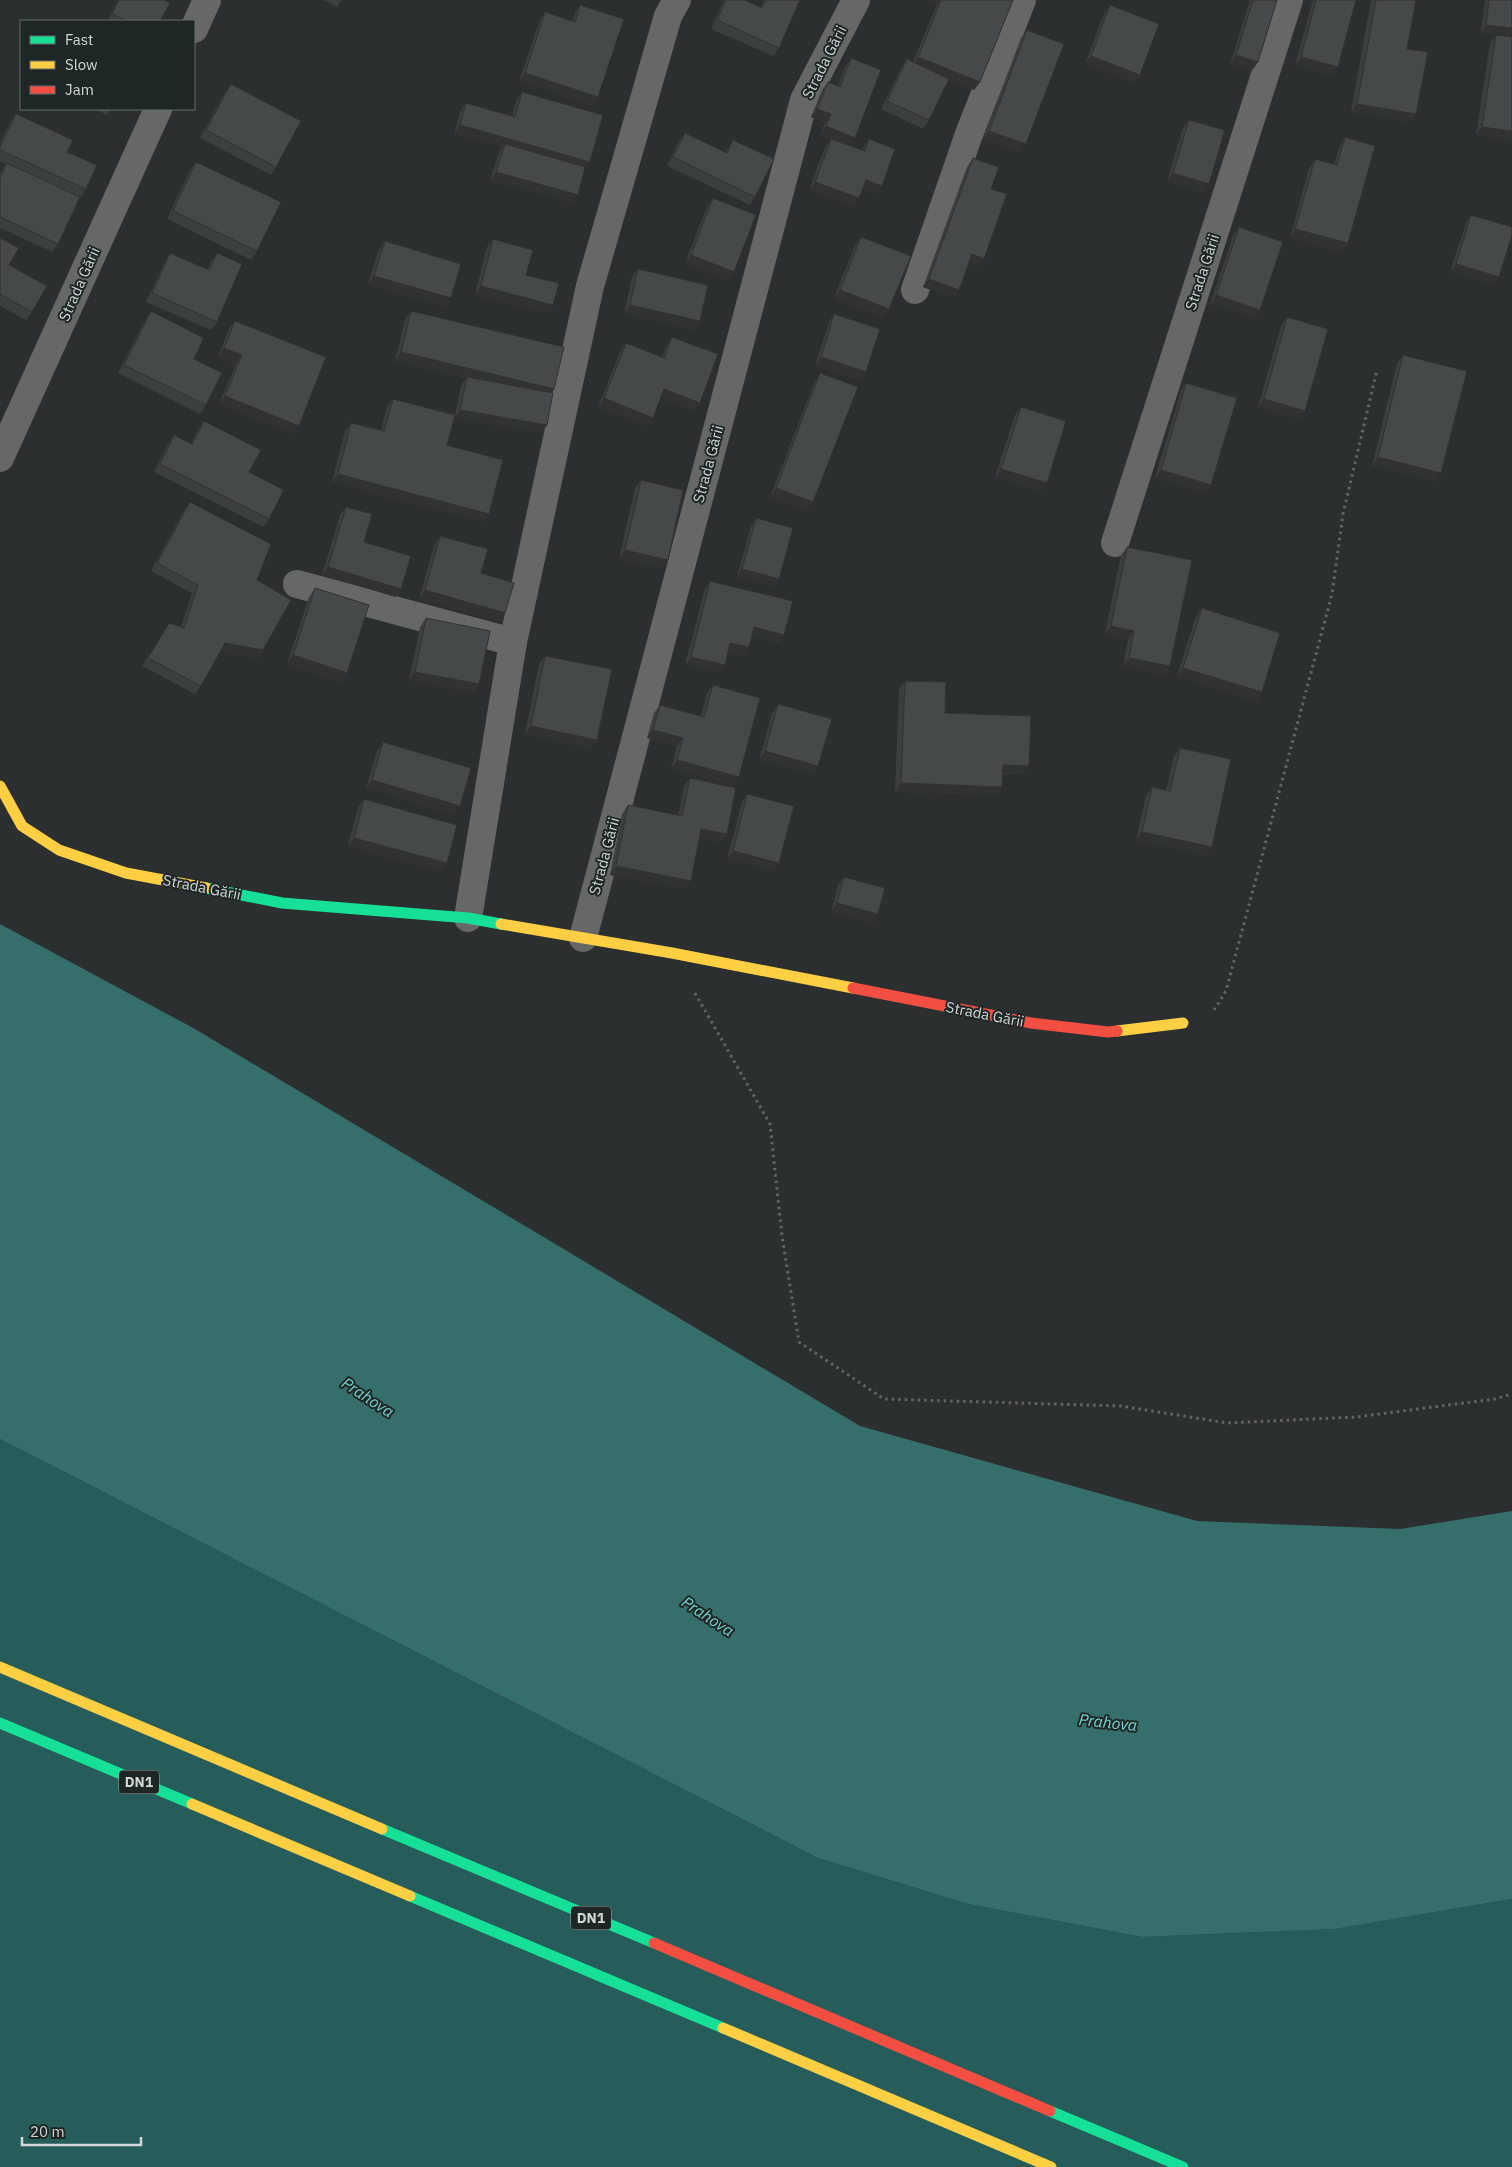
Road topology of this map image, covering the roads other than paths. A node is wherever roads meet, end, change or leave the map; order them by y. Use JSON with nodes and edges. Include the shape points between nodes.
{"nodes":[{"id":1,"x":207,"y":0,"type":"edge"},
{"id":2,"x":677,"y":0,"type":"edge"},
{"id":3,"x":856,"y":0,"type":"edge"},
{"id":4,"x":1022,"y":0,"type":"edge"},
{"id":5,"x":1289,"y":0,"type":"edge"},
{"id":6,"x":195,"y":27,"type":"edge"},
{"id":7,"x":158,"y":110,"type":"edge"},
{"id":8,"x":915,"y":290,"type":"dead end"},
{"id":9,"x":0,"y":458,"type":"edge"},
{"id":10,"x":1115,"y":543,"type":"dead end"},
{"id":11,"x":297,"y":584,"type":"dead end"},
{"id":12,"x":513,"y":642,"type":"junction"},
{"id":13,"x":0,"y":786,"type":"edge"},
{"id":14,"x":468,"y":918,"type":"junction"},
{"id":15,"x":583,"y":938,"type":"junction"},
{"id":16,"x":1183,"y":1023,"type":"road end"},
{"id":17,"x":0,"y":1667,"type":"edge"},
{"id":18,"x":0,"y":1723,"type":"edge"},
{"id":19,"x":1051,"y":2167,"type":"edge"},
{"id":20,"x":1183,"y":2167,"type":"edge"}],
"edges":[{"from":1,"to":6,"type":"street"},
{"from":2,"to":12,"type":"street","via":[[668,16],[590,286]]},
{"from":3,"to":15,"type":"street","name":"Strada Gării","via":[[804,100]]},
{"from":4,"to":8,"type":"street","via":[[969,134]]},
{"from":5,"to":10,"type":"street","name":"Strada Gării"},
{"from":7,"to":9,"type":"street","name":"Strada Gării"},
{"from":11,"to":12,"type":"street"},
{"from":12,"to":14,"type":"street"},
{"from":13,"to":14,"type":"main road","name":"Strada Gării","via":[[22,826],[59,850],[126,873],[282,903]]},
{"from":14,"to":15,"type":"main road","name":"Strada Gării"},
{"from":15,"to":16,"type":"main road","name":"Strada Gării","via":[[1032,1023],[1108,1032]]},
{"from":17,"to":20,"type":"main road","number":"DN1"},
{"from":18,"to":19,"type":"main road","number":"DN1"}]}
